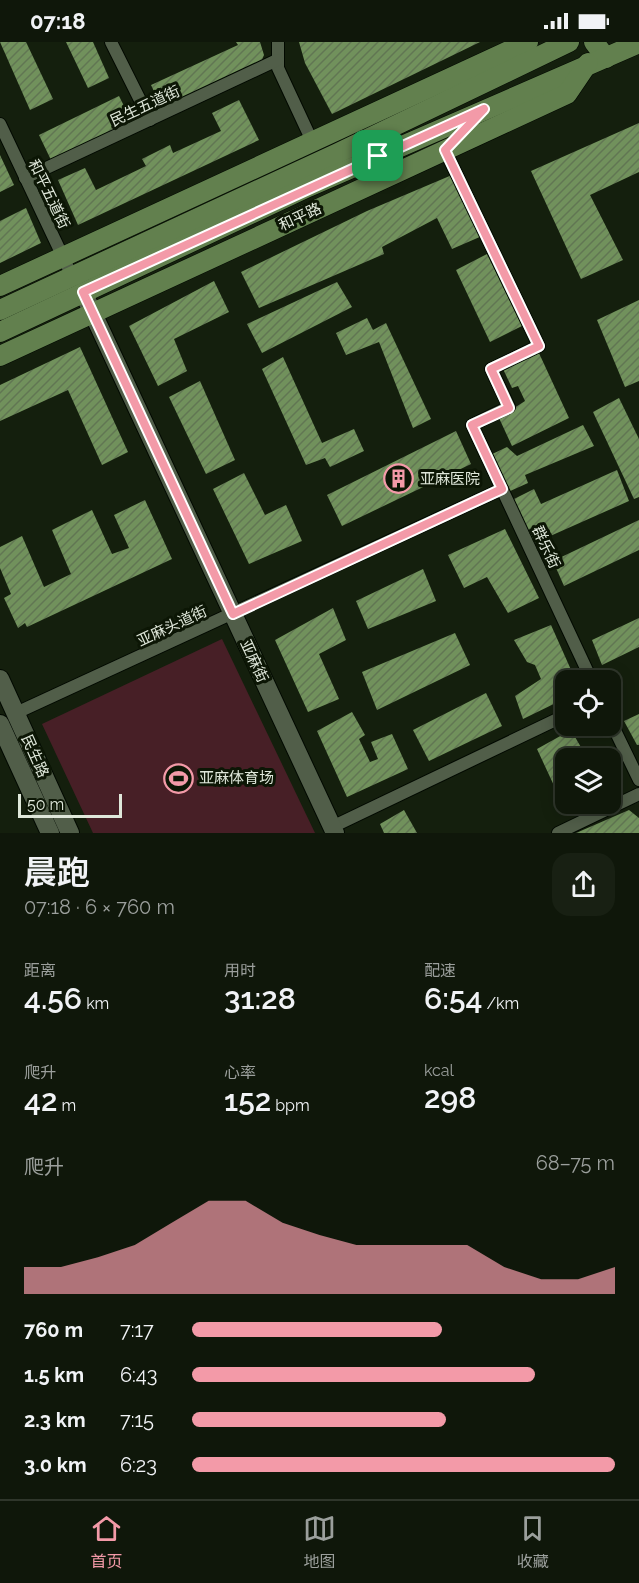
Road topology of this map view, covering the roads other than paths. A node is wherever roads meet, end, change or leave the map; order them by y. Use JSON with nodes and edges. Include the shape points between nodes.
{"nodes":[{"id":1,"x":111,"y":42,"type":"edge"},
{"id":2,"x":279,"y":42,"type":"edge"},
{"id":3,"x":528,"y":42,"type":"edge"},
{"id":4,"x":570,"y":42,"type":"edge"},
{"id":5,"x":639,"y":43,"type":"edge"},
{"id":6,"x":598,"y":51,"type":"edge"},
{"id":7,"x":277,"y":60,"type":"junction"},
{"id":8,"x":469,"y":69,"type":"junction"},
{"id":9,"x":431,"y":109,"type":"junction"},
{"id":10,"x":484,"y":109,"type":"junction"},
{"id":11,"x":150,"y":120,"type":"junction"},
{"id":12,"x":0,"y":124,"type":"edge"},
{"id":13,"x":312,"y":141,"type":"junction"},
{"id":14,"x":445,"y":150,"type":"junction"},
{"id":15,"x":25,"y":178,"type":"junction"},
{"id":16,"x":63,"y":257,"type":"junction"},
{"id":17,"x":72,"y":276,"type":"junction"},
{"id":18,"x":0,"y":286,"type":"edge"},
{"id":19,"x":83,"y":292,"type":"junction"},
{"id":20,"x":0,"y":310,"type":"edge"},
{"id":21,"x":93,"y":313,"type":"junction"},
{"id":22,"x":0,"y":332,"type":"edge"},
{"id":23,"x":0,"y":356,"type":"edge"},
{"id":24,"x":502,"y":489,"type":"junction"},
{"id":25,"x":233,"y":614,"type":"junction"},
{"id":26,"x":587,"y":670,"type":"edge"},
{"id":27,"x":0,"y":679,"type":"edge"},
{"id":28,"x":16,"y":713,"type":"junction"},
{"id":29,"x":555,"y":720,"type":"edge"},
{"id":30,"x":0,"y":724,"type":"edge"},
{"id":31,"x":618,"y":736,"type":"edge"},
{"id":32,"x":639,"y":780,"type":"edge"},
{"id":33,"x":639,"y":794,"type":"edge"},
{"id":34,"x":334,"y":830,"type":"edge"},
{"id":35,"x":50,"y":833,"type":"edge"},
{"id":36,"x":70,"y":833,"type":"edge"},
{"id":37,"x":558,"y":833,"type":"edge"}],
"edges":[{"from":1,"to":11,"type":"street"},
{"from":2,"to":7,"type":"street"},
{"from":3,"to":8,"type":"main road"},
{"from":4,"to":9,"type":"main road"},
{"from":5,"to":6,"type":"main road","name":"和平路"},
{"from":6,"to":10,"type":"main road","name":"和平路"},
{"from":6,"to":14,"type":"main road","name":"和平路","via":[[567,94]]},
{"from":7,"to":11,"type":"street","name":"民生五道街"},
{"from":7,"to":13,"type":"street"},
{"from":8,"to":9,"type":"main road"},
{"from":8,"to":13,"type":"main road"},
{"from":9,"to":17,"type":"main road"},
{"from":10,"to":14,"type":"main road"},
{"from":10,"to":19,"type":"main road","name":"和平路"},
{"from":11,"to":15,"type":"street","name":"民生五道街"},
{"from":12,"to":15,"type":"street","name":"和平五道街"},
{"from":13,"to":16,"type":"main road"},
{"from":14,"to":21,"type":"main road","name":"和平路"},
{"from":14,"to":24,"type":"street","name":"群乐街","via":[[539,346],[491,369],[509,408],[472,425]]},
{"from":15,"to":16,"type":"street","name":"和平五道街"},
{"from":16,"to":17,"type":"street","name":"和平五道街"},
{"from":16,"to":18,"type":"main road"},
{"from":17,"to":20,"type":"main road"},
{"from":19,"to":21,"type":"street","name":"亚麻街"},
{"from":19,"to":22,"type":"main road","name":"和平路"},
{"from":21,"to":23,"type":"main road","name":"和平路"},
{"from":21,"to":25,"type":"street","name":"亚麻街"},
{"from":24,"to":25,"type":"street","name":"亚麻头道街"},
{"from":24,"to":26,"type":"street","name":"群乐街"},
{"from":25,"to":28,"type":"street","name":"亚麻头道街"},
{"from":25,"to":34,"type":"street","name":"亚麻街"},
{"from":27,"to":28,"type":"street","name":"民生路"},
{"from":28,"to":36,"type":"street","name":"民生路"},
{"from":29,"to":34,"type":"street"},
{"from":30,"to":35,"type":"street","name":"民生路"},
{"from":31,"to":32,"type":"street"},
{"from":33,"to":37,"type":"street"}]}
